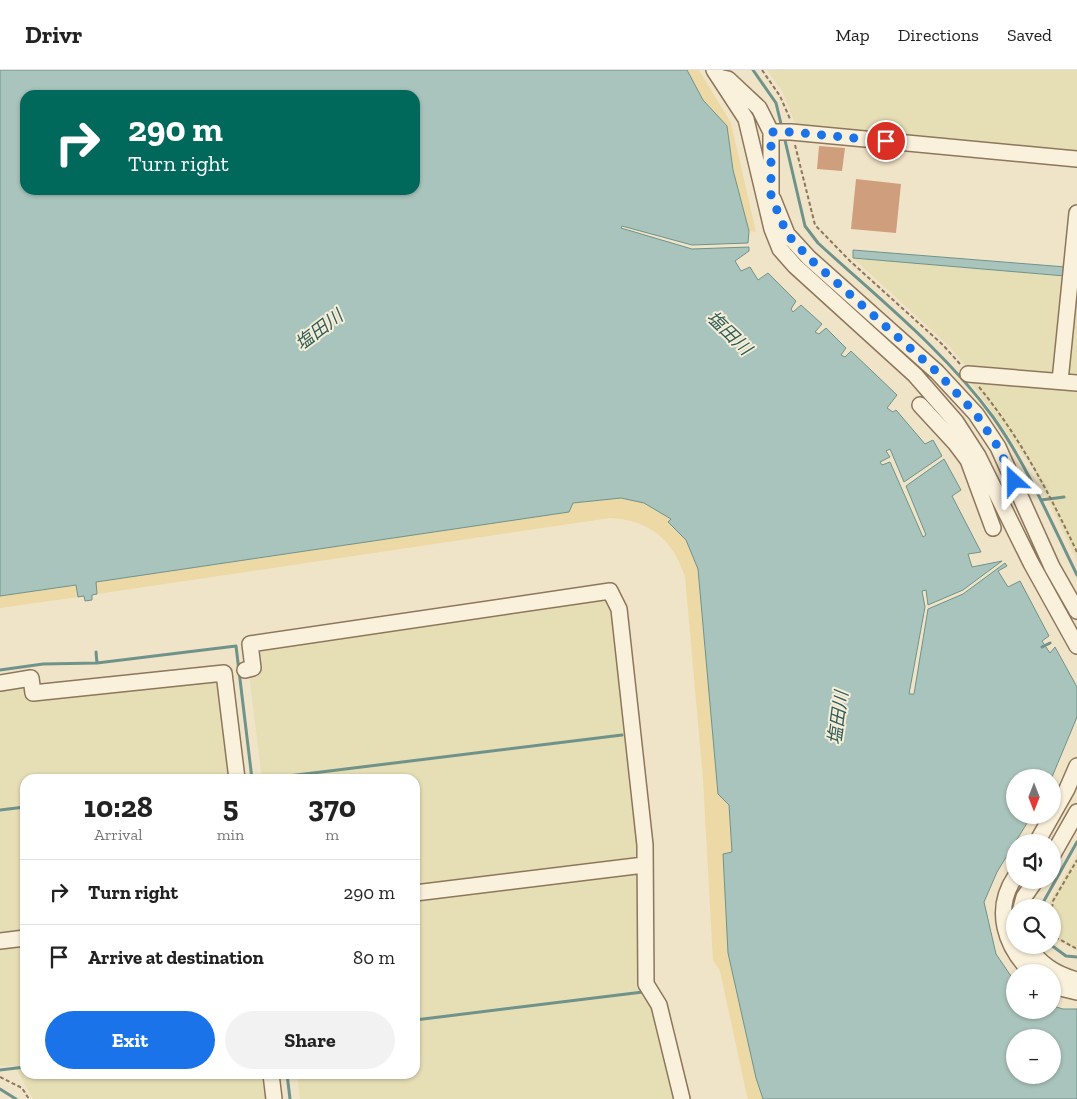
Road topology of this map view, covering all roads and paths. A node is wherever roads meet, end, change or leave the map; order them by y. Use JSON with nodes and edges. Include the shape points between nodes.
{"nodes":[{"id":1,"x":762,"y":70,"type":"edge"},
{"id":2,"x":721,"y":74,"type":"edge"},
{"id":3,"x":780,"y":132,"type":"junction"},
{"id":4,"x":1077,"y":160,"type":"edge"},
{"id":5,"x":769,"y":199,"type":"junction"},
{"id":6,"x":1077,"y":213,"type":"edge"},
{"id":7,"x":968,"y":374,"type":"junction"},
{"id":8,"x":1060,"y":382,"type":"junction"},
{"id":9,"x":1077,"y":383,"type":"edge"},
{"id":10,"x":920,"y":404,"type":"dead end"},
{"id":11,"x":973,"y":458,"type":"junction"},
{"id":12,"x":993,"y":528,"type":"dead end"},
{"id":13,"x":1077,"y":552,"type":"edge"},
{"id":14,"x":1077,"y":611,"type":"edge"},
{"id":15,"x":1077,"y":646,"type":"edge"},
{"id":16,"x":245,"y":670,"type":"dead end"},
{"id":17,"x":0,"y":682,"type":"edge"},
{"id":18,"x":1077,"y":766,"type":"edge"},
{"id":19,"x":236,"y":774,"type":"edge"},
{"id":20,"x":1077,"y":812,"type":"edge"},
{"id":21,"x":1042,"y":834,"type":"edge"},
{"id":22,"x":1061,"y":840,"type":"edge"},
{"id":23,"x":1077,"y":860,"type":"edge"},
{"id":24,"x":644,"y":865,"type":"junction"},
{"id":25,"x":1007,"y":889,"type":"edge"},
{"id":26,"x":420,"y":892,"type":"edge"},
{"id":27,"x":1054,"y":899,"type":"edge"},
{"id":28,"x":20,"y":939,"type":"edge"},
{"id":29,"x":1061,"y":940,"type":"edge"},
{"id":30,"x":0,"y":941,"type":"edge"},
{"id":31,"x":1077,"y":949,"type":"edge"},
{"id":32,"x":1033,"y":954,"type":"edge"},
{"id":33,"x":1023,"y":964,"type":"edge"},
{"id":34,"x":1077,"y":980,"type":"edge"},
{"id":35,"x":1061,"y":988,"type":"edge"},
{"id":36,"x":1077,"y":992,"type":"edge"},
{"id":37,"x":0,"y":1078,"type":"edge"},
{"id":38,"x":272,"y":1079,"type":"edge"},
{"id":39,"x":29,"y":1099,"type":"edge"},
{"id":40,"x":274,"y":1099,"type":"edge"},
{"id":41,"x":682,"y":1099,"type":"edge"}],
"edges":[{"from":1,"to":3,"type":"path","via":[[790,117]]},
{"from":2,"to":3,"type":"street"},
{"from":2,"to":5,"type":"street","via":[[746,120]]},
{"from":3,"to":4,"type":"street"},
{"from":3,"to":5,"type":"street"},
{"from":3,"to":7,"type":"path","via":[[815,225],[850,261],[944,345]]},
{"from":5,"to":11,"type":"street","via":[[772,229],[780,249],[915,375],[956,422]]},
{"from":5,"to":14,"type":"street","via":[[787,234],[809,258],[937,372],[976,414],[998,447],[1052,567]]},
{"from":6,"to":8,"type":"street"},
{"from":7,"to":8,"type":"street"},
{"from":7,"to":13,"type":"path","via":[[1001,414],[1036,468]]},
{"from":8,"to":9,"type":"street"},
{"from":10,"to":11,"type":"street"},
{"from":11,"to":12,"type":"street"},
{"from":11,"to":15,"type":"street"},
{"from":16,"to":24,"type":"street","via":[[253,668],[250,644],[610,591],[620,608],[645,845]]},
{"from":17,"to":19,"type":"street","via":[[31,678],[33,694],[224,673]]},
{"from":18,"to":21,"type":"street"},
{"from":20,"to":22,"type":"street"},
{"from":23,"to":27,"type":"path"},
{"from":24,"to":26,"type":"street"},
{"from":24,"to":41,"type":"street","via":[[646,984],[659,1005]]},
{"from":25,"to":33,"type":"street","via":[[1003,900],[1008,938]]},
{"from":28,"to":30,"type":"street"},
{"from":29,"to":31,"type":"path"},
{"from":32,"to":34,"type":"street","via":[[1052,971]]},
{"from":35,"to":36,"type":"street"},
{"from":37,"to":39,"type":"path","via":[[22,1088]]},
{"from":38,"to":40,"type":"street"}]}
